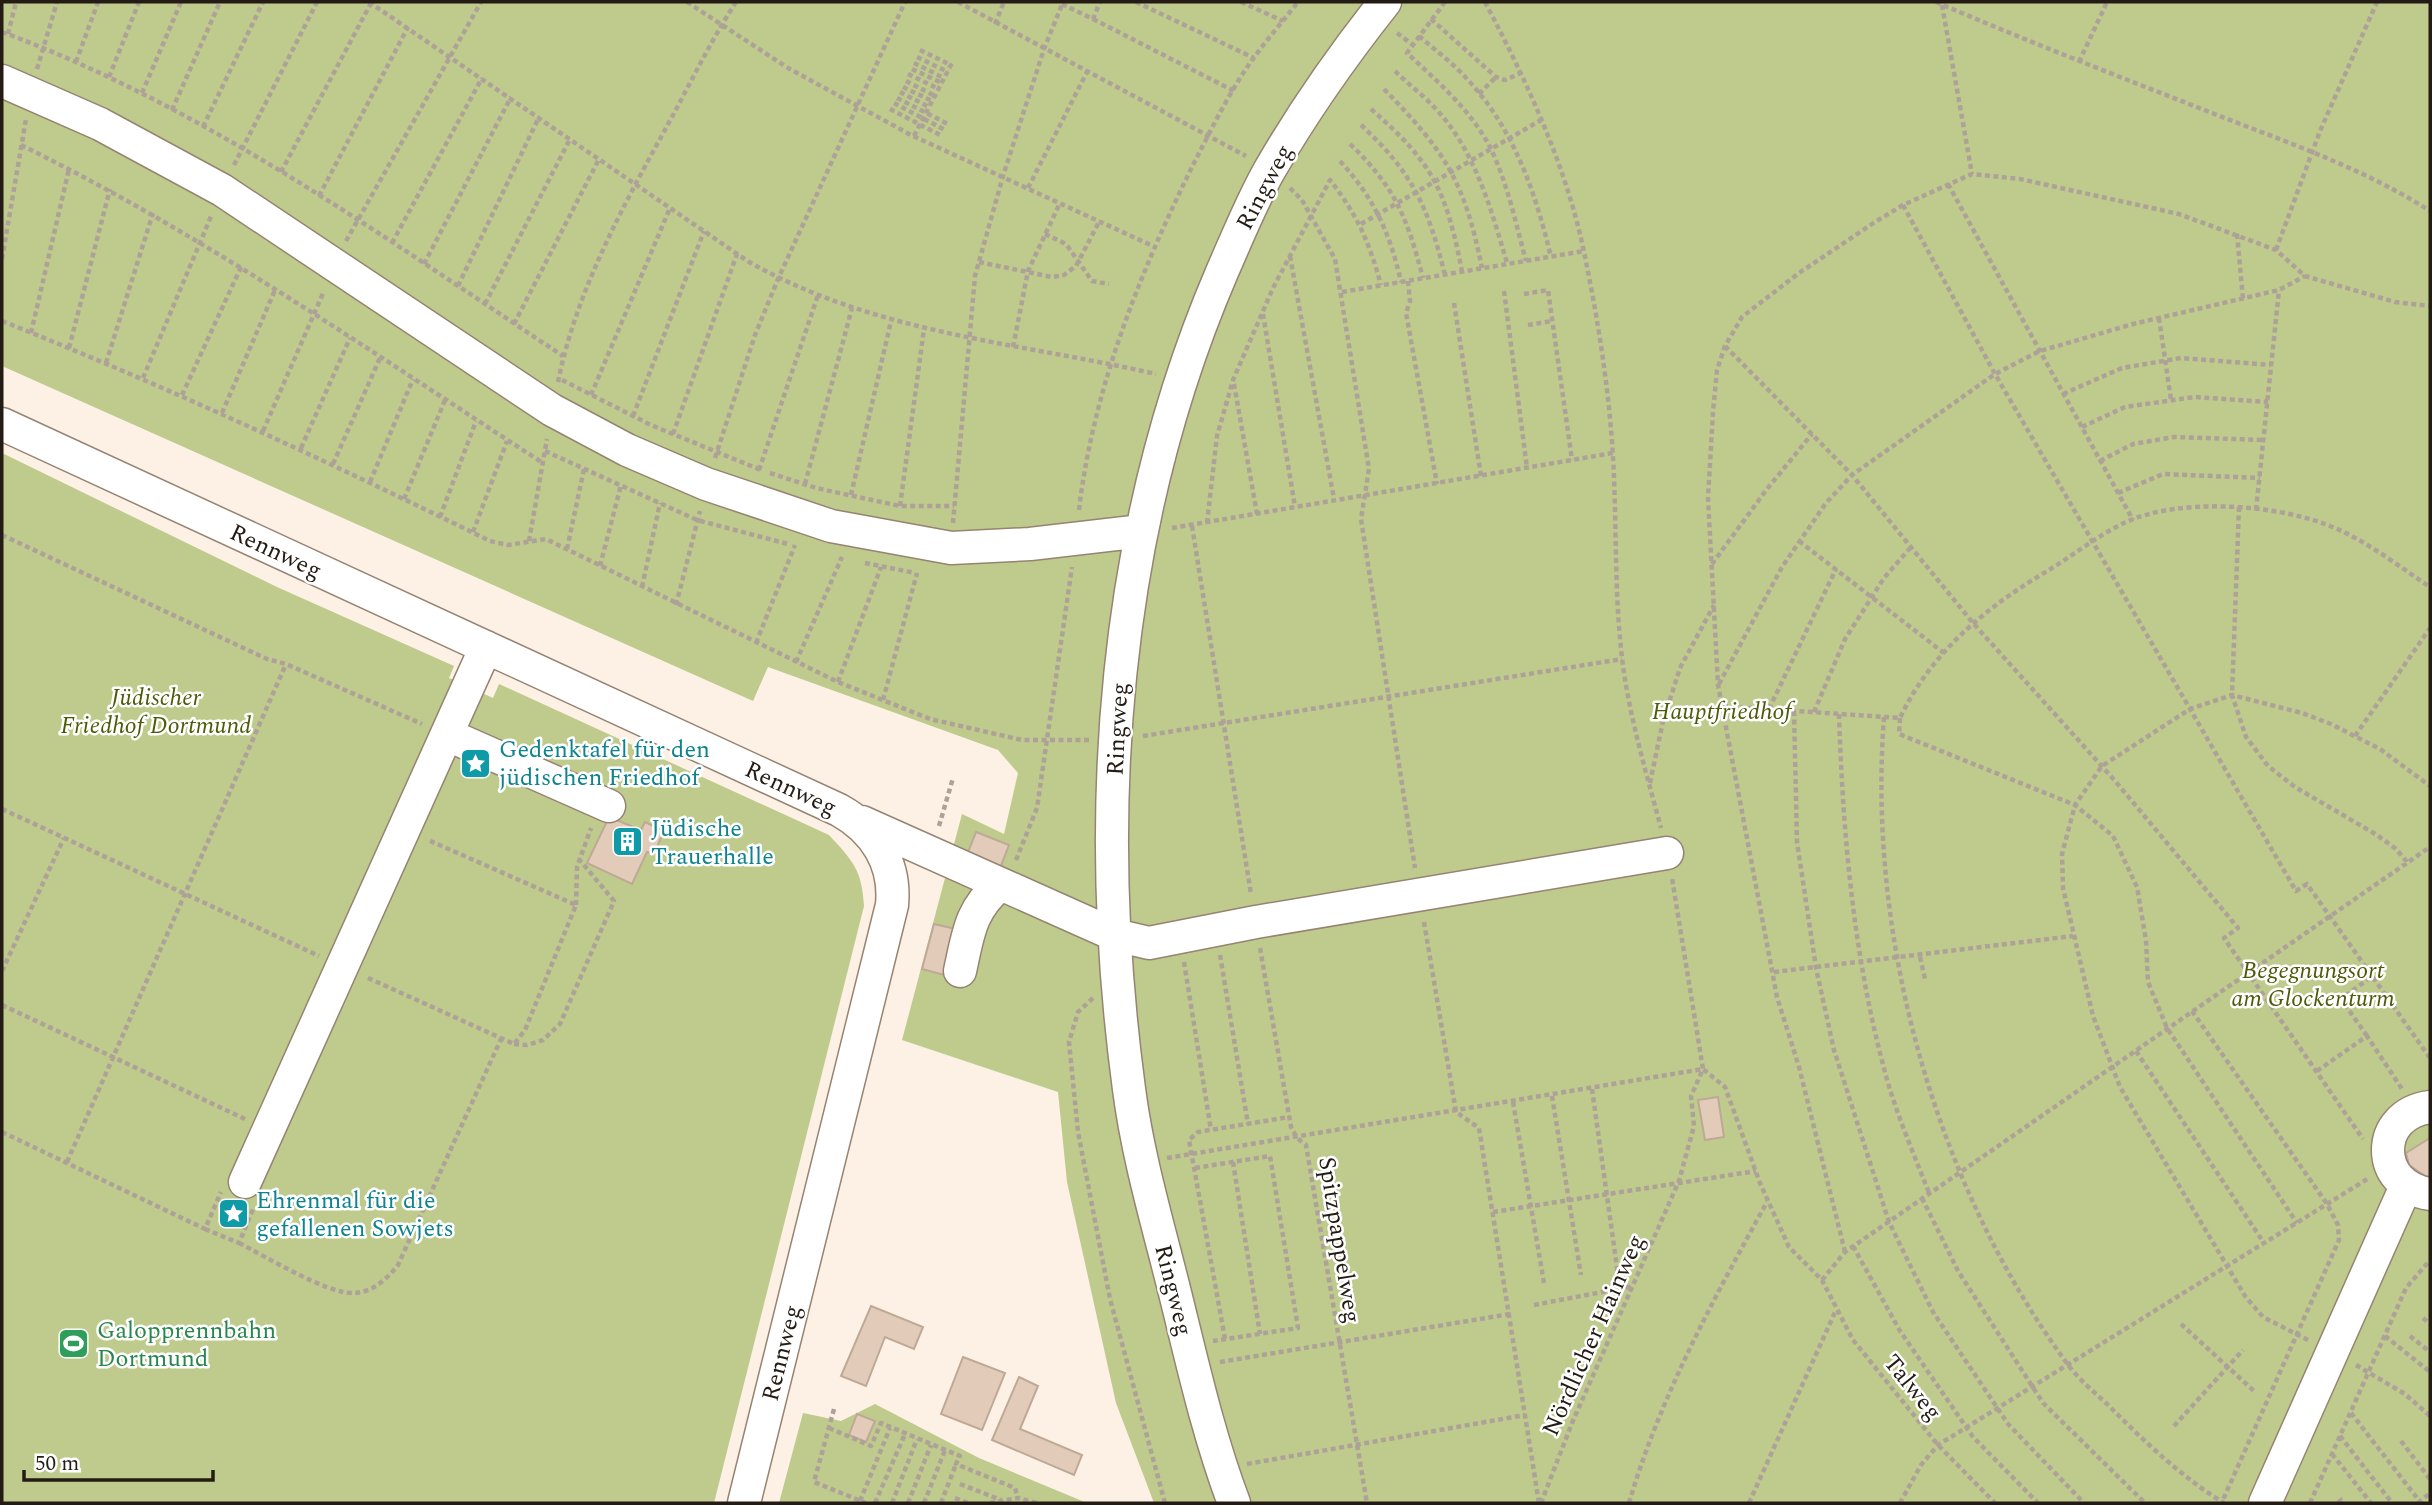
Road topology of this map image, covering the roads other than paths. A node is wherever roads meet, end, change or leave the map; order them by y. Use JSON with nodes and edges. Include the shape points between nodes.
{"nodes":[{"id":1,"x":1385,"y":2,"type":"edge"},
{"id":2,"x":16,"y":87,"type":"edge"},
{"id":3,"x":2,"y":424,"type":"edge"},
{"id":4,"x":1142,"y":531,"type":"junction"},
{"id":5,"x":486,"y":647,"type":"junction"},
{"id":6,"x":448,"y":735,"type":"junction"},
{"id":7,"x":605,"y":804,"type":"road end"},
{"id":8,"x":855,"y":819,"type":"junction"},
{"id":9,"x":1667,"y":853,"type":"road end"},
{"id":10,"x":1002,"y":886,"type":"junction"},
{"id":11,"x":1115,"y":935,"type":"junction"},
{"id":12,"x":960,"y":971,"type":"dead end"},
{"id":13,"x":2423,"y":1108,"type":"edge"},
{"id":14,"x":245,"y":1182,"type":"road end"},
{"id":15,"x":2409,"y":1182,"type":"edge"},
{"id":16,"x":744,"y":1503,"type":"edge"},
{"id":17,"x":1234,"y":1503,"type":"edge"},
{"id":18,"x":2265,"y":1503,"type":"edge"}],
"edges":[{"from":1,"to":4,"type":"street","name":"Ringweg","via":[[1346,51],[1268,173],[1228,259],[1180,380]]},
{"from":2,"to":4,"type":"street","via":[[100,124],[222,190],[552,410],[627,450],[706,484],[831,526],[951,548]]},
{"from":3,"to":5,"type":"street","name":"Rennweg"},
{"from":4,"to":11,"type":"street","name":"Ringweg","via":[[1123,636],[1115,740]]},
{"from":5,"to":6,"type":"street"},
{"from":5,"to":8,"type":"street","name":"Rennweg"},
{"from":6,"to":7,"type":"street"},
{"from":6,"to":14,"type":"street"},
{"from":8,"to":10,"type":"street"},
{"from":8,"to":16,"type":"street","name":"Rennweg","via":[[884,853],[894,887],[892,905]]},
{"from":9,"to":11,"type":"street","via":[[1149,943]]},
{"from":10,"to":11,"type":"street"},
{"from":10,"to":12,"type":"street","via":[[983,899],[973,916]]},
{"from":11,"to":17,"type":"street","name":"Ringweg","via":[[1129,1089],[1142,1161]]},
{"from":13,"to":15,"type":"street","via":[[2397,1123],[2390,1136],[2388,1151]]},
{"from":15,"to":18,"type":"street"}]}
